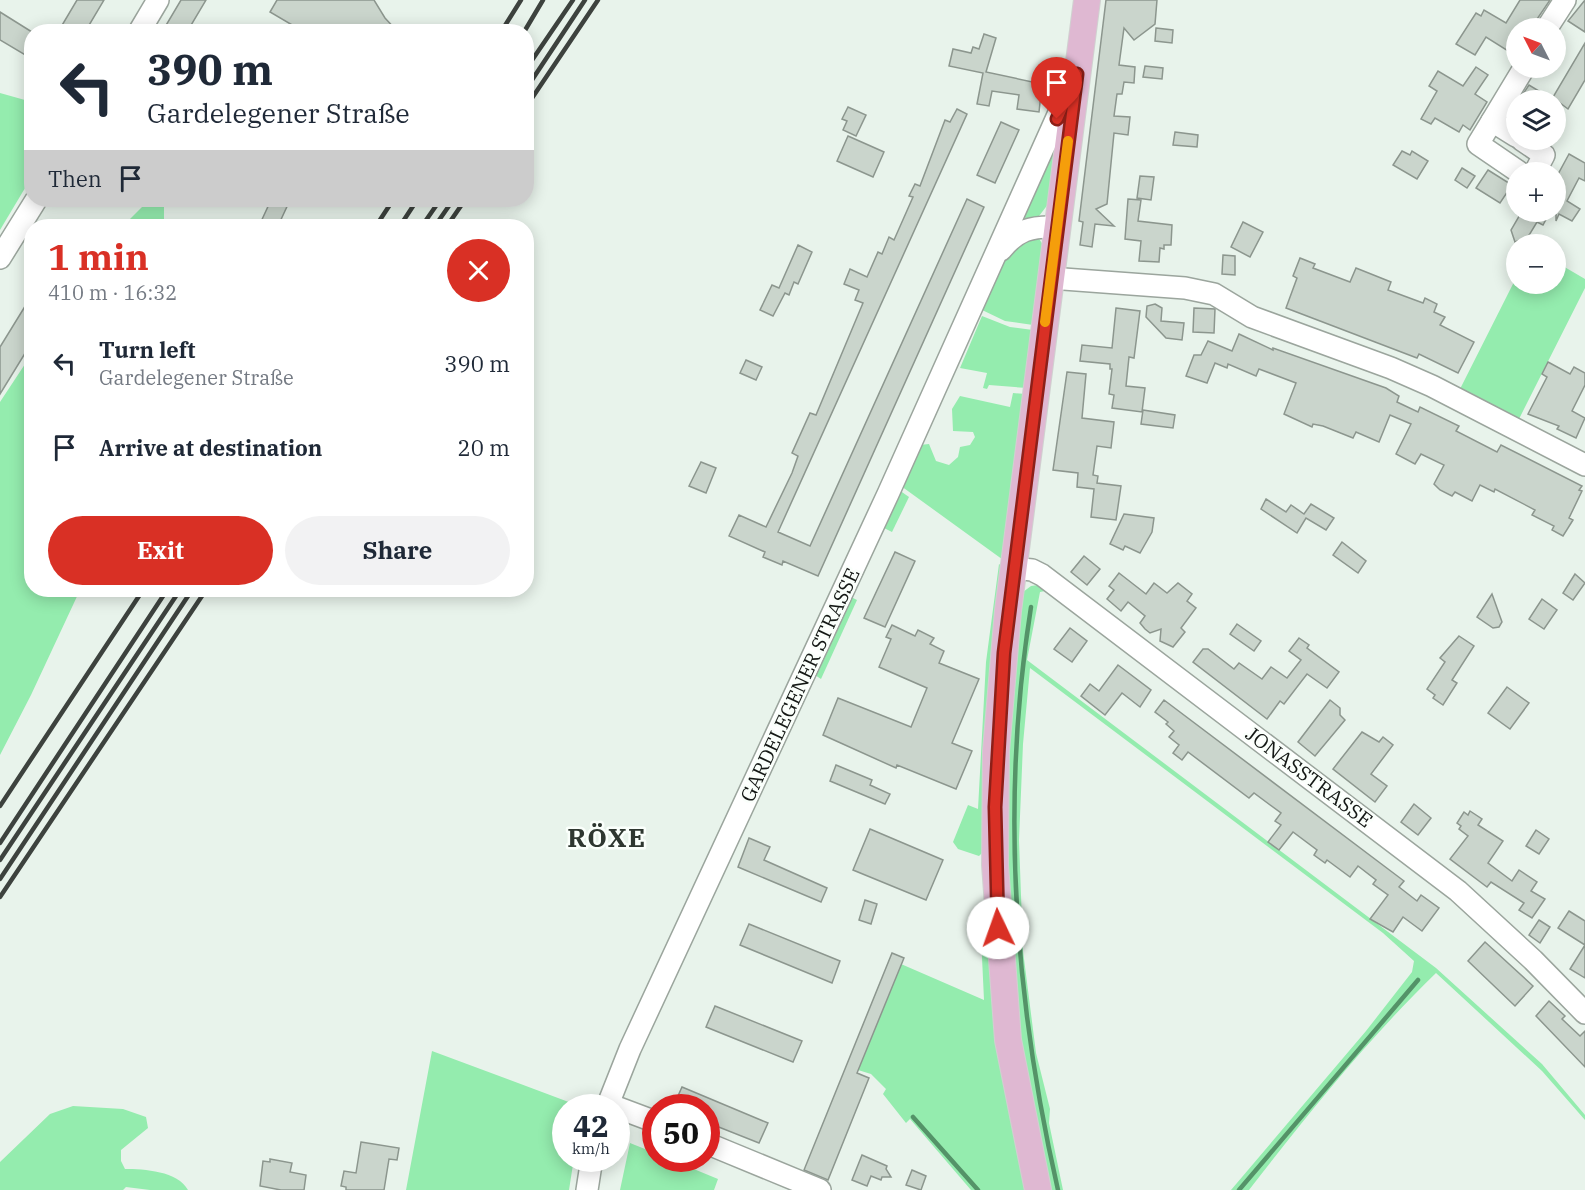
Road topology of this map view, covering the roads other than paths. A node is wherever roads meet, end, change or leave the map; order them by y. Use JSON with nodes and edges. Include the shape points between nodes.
{"nodes":[{"id":1,"x":158,"y":0,"type":"edge"},
{"id":2,"x":1087,"y":0,"type":"edge"},
{"id":3,"x":1564,"y":0,"type":"edge"},
{"id":4,"x":1553,"y":18,"type":"edge"},
{"id":5,"x":144,"y":24,"type":"edge"},
{"id":6,"x":1077,"y":74,"type":"junction"},
{"id":7,"x":1518,"y":78,"type":"edge"},
{"id":8,"x":1492,"y":121,"type":"junction"},
{"id":9,"x":1506,"y":130,"type":"edge"},
{"id":10,"x":1537,"y":150,"type":"edge"},
{"id":11,"x":1540,"y":162,"type":"edge"},
{"id":12,"x":1506,"y":164,"type":"edge"},
{"id":13,"x":24,"y":219,"type":"edge"},
{"id":14,"x":1056,"y":227,"type":"junction"},
{"id":15,"x":0,"y":258,"type":"edge"},
{"id":16,"x":991,"y":262,"type":"junction"},
{"id":17,"x":1050,"y":278,"type":"junction"},
{"id":18,"x":1585,"y":465,"type":"edge"},
{"id":19,"x":1014,"y":568,"type":"junction"},
{"id":20,"x":1585,"y":1013,"type":"edge"},
{"id":21,"x":612,"y":1094,"type":"edge"},
{"id":22,"x":720,"y":1149,"type":"edge"},
{"id":23,"x":590,"y":1172,"type":"edge"},
{"id":24,"x":587,"y":1190,"type":"edge"},
{"id":25,"x":820,"y":1190,"type":"edge"},
{"id":26,"x":1038,"y":1190,"type":"edge"}],
"edges":[{"from":1,"to":5,"type":"street"},
{"from":2,"to":6,"type":"main road"},
{"from":3,"to":4,"type":"street"},
{"from":6,"to":14,"type":"main road"},
{"from":6,"to":16,"type":"street","name":"GARDELEGENER STRASSE"},
{"from":7,"to":8,"type":"street"},
{"from":8,"to":9,"type":"street"},
{"from":8,"to":12,"type":"street","via":[[1479,141],[1480,148]]},
{"from":10,"to":11,"type":"street","via":[[1544,155]]},
{"from":13,"to":15,"type":"street"},
{"from":14,"to":16,"type":"street","name":"GARDELEGENER STRASSE","via":[[1028,228],[1013,237]]},
{"from":14,"to":17,"type":"main road"},
{"from":16,"to":21,"type":"street","name":"GARDELEGENER STRASSE"},
{"from":17,"to":18,"type":"street","via":[[1185,288],[1214,294],[1252,317],[1424,383]]},
{"from":17,"to":19,"type":"main road"},
{"from":19,"to":20,"type":"street","name":"JONASSTRASSE","via":[[1042,575],[1458,891]]},
{"from":19,"to":26,"type":"main road","via":[[999,703],[995,865],[1008,1040]]},
{"from":22,"to":25,"type":"street"},
{"from":23,"to":24,"type":"street"}]}
